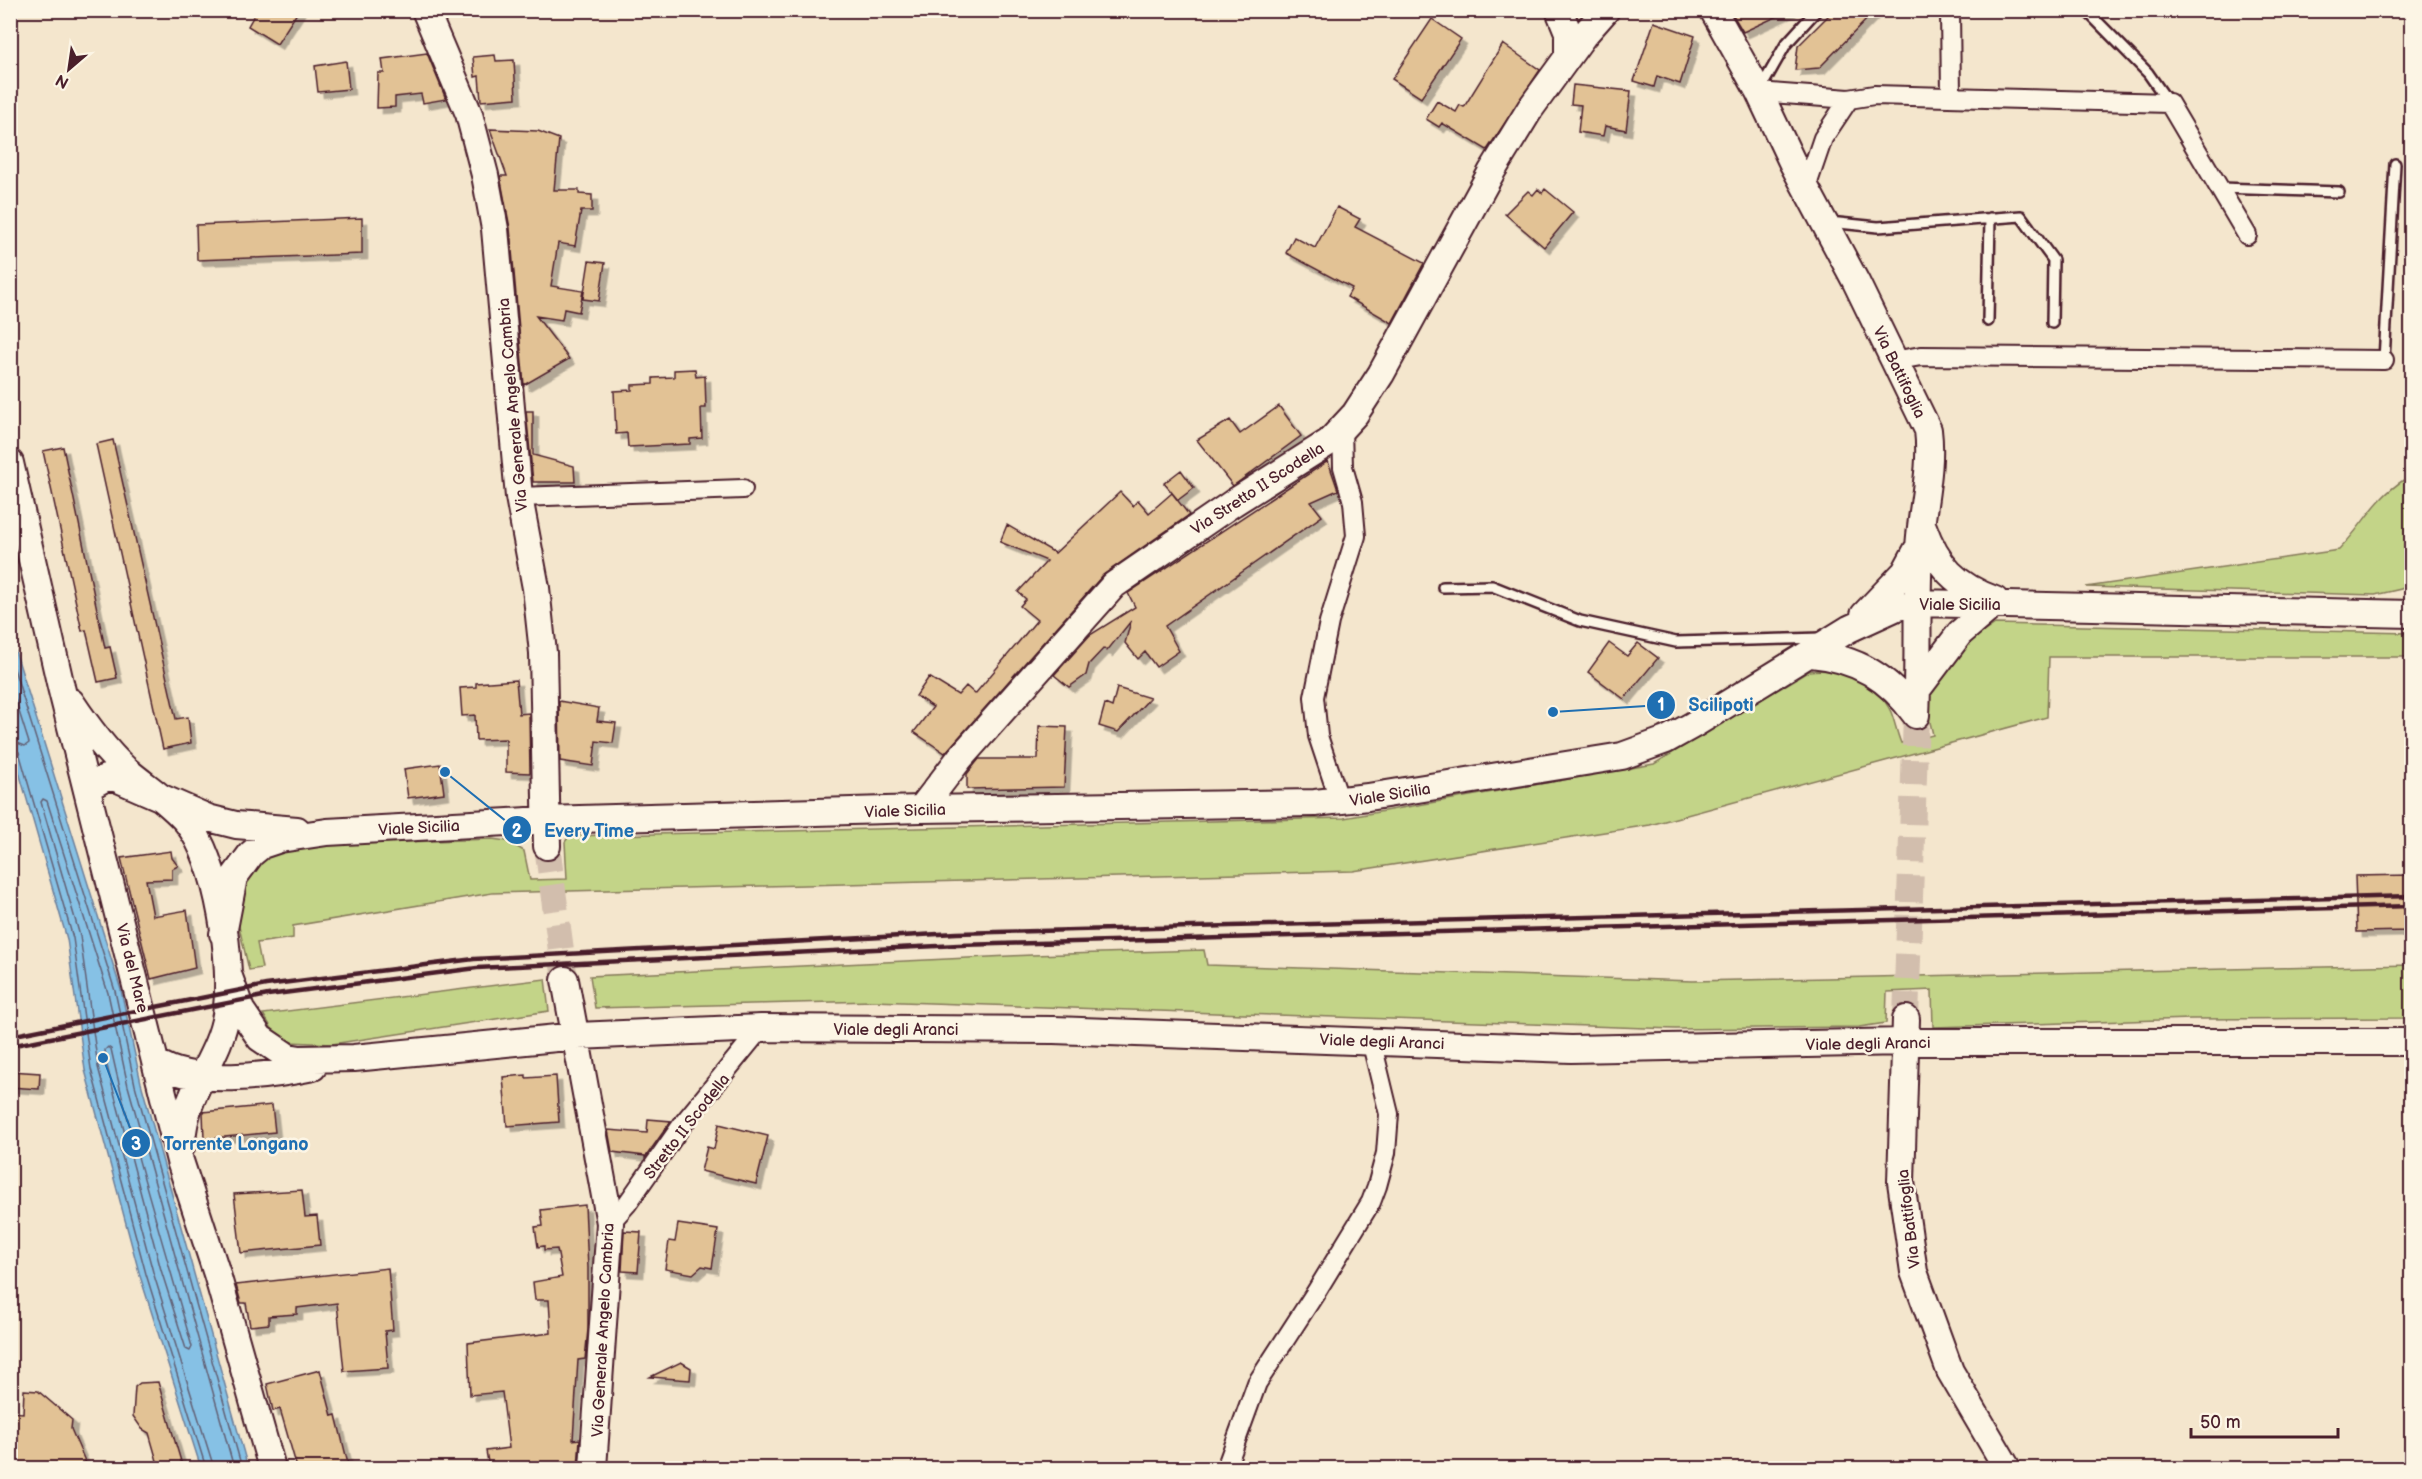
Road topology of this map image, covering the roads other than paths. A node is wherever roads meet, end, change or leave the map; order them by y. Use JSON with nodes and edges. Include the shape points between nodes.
{"nodes":[{"id":1,"x":425,"y":10,"type":"edge"},
{"id":2,"x":1559,"y":10,"type":"edge"},
{"id":3,"x":1606,"y":10,"type":"edge"},
{"id":4,"x":1713,"y":10,"type":"edge"},
{"id":5,"x":1817,"y":10,"type":"edge"},
{"id":6,"x":1950,"y":10,"type":"edge"},
{"id":7,"x":2086,"y":10,"type":"edge"},
{"id":8,"x":1568,"y":55,"type":"junction"},
{"id":9,"x":1759,"y":92,"type":"junction"},
{"id":10,"x":1951,"y":96,"type":"junction"},
{"id":11,"x":1849,"y":99,"type":"junction"},
{"id":12,"x":2169,"y":103,"type":"junction"},
{"id":13,"x":2395,"y":164,"type":"dead end"},
{"id":14,"x":1806,"y":188,"type":"junction"},
{"id":15,"x":2220,"y":188,"type":"junction"},
{"id":16,"x":2339,"y":192,"type":"dead end"},
{"id":17,"x":1990,"y":218,"type":"junction"},
{"id":18,"x":1824,"y":222,"type":"junction"},
{"id":19,"x":2247,"y":236,"type":"dead end"},
{"id":20,"x":1988,"y":321,"type":"dead end"},
{"id":21,"x":2052,"y":323,"type":"dead end"},
{"id":22,"x":2384,"y":360,"type":"joint"},
{"id":23,"x":1893,"y":361,"type":"junction"},
{"id":24,"x":1342,"y":428,"type":"junction"},
{"id":25,"x":10,"y":463,"type":"edge"},
{"id":26,"x":743,"y":489,"type":"dead end"},
{"id":27,"x":519,"y":497,"type":"junction"},
{"id":28,"x":1921,"y":535,"type":"junction"},
{"id":29,"x":1443,"y":587,"type":"dead end"},
{"id":30,"x":1917,"y":603,"type":"junction"},
{"id":31,"x":2000,"y":604,"type":"junction"},
{"id":32,"x":2412,"y":614,"type":"edge"},
{"id":33,"x":1842,"y":633,"type":"junction"},
{"id":34,"x":1811,"y":654,"type":"junction"},
{"id":35,"x":61,"y":687,"type":"junction"},
{"id":36,"x":1917,"y":702,"type":"junction"},
{"id":37,"x":87,"y":788,"type":"junction"},
{"id":38,"x":166,"y":801,"type":"junction"},
{"id":39,"x":1340,"y":802,"type":"junction"},
{"id":40,"x":921,"y":809,"type":"junction"},
{"id":41,"x":545,"y":820,"type":"junction"},
{"id":42,"x":327,"y":832,"type":"junction"},
{"id":43,"x":547,"y":846,"type":"tunnel mouth"},
{"id":44,"x":223,"y":933,"type":"junction"},
{"id":45,"x":229,"y":977,"type":"junction"},
{"id":46,"x":565,"y":980,"type":"tunnel mouth"},
{"id":47,"x":761,"y":1028,"type":"junction"},
{"id":48,"x":1906,"y":1031,"type":"junction"},
{"id":49,"x":577,"y":1036,"type":"junction"},
{"id":50,"x":1371,"y":1040,"type":"junction"},
{"id":51,"x":2412,"y":1041,"type":"edge"},
{"id":52,"x":354,"y":1058,"type":"junction"},
{"id":53,"x":156,"y":1062,"type":"junction"},
{"id":54,"x":203,"y":1076,"type":"junction"},
{"id":55,"x":180,"y":1161,"type":"junction"},
{"id":56,"x":610,"y":1223,"type":"junction"},
{"id":57,"x":272,"y":1468,"type":"edge"},
{"id":58,"x":593,"y":1468,"type":"edge"},
{"id":59,"x":1226,"y":1468,"type":"edge"},
{"id":60,"x":2007,"y":1468,"type":"edge"}],
"edges":[{"from":1,"to":27,"type":"street","name":"Via Generale Angelo Cambria","via":[[469,114],[485,175],[503,302]]},
{"from":2,"to":8,"type":"street","via":[[1568,32]]},
{"from":3,"to":8,"type":"street","name":"Via Stretto II Scodella"},
{"from":4,"to":9,"type":"street","name":"Via Battifoglia"},
{"from":5,"to":9,"type":"lane","via":[[1786,44]]},
{"from":6,"to":10,"type":"street"},
{"from":7,"to":12,"type":"lane","via":[[2148,73]]},
{"from":8,"to":24,"type":"street","name":"Via Stretto II Scodella","via":[[1492,171],[1381,374]]},
{"from":9,"to":11,"type":"street"},
{"from":9,"to":14,"type":"street","name":"Via Battifoglia"},
{"from":10,"to":11,"type":"street","via":[[1874,95]]},
{"from":10,"to":12,"type":"street"},
{"from":11,"to":14,"type":"street","via":[[1823,138]]},
{"from":12,"to":15,"type":"street"},
{"from":13,"to":22,"type":"lane"},
{"from":14,"to":18,"type":"street","name":"Via Battifoglia"},
{"from":15,"to":16,"type":"lane"},
{"from":15,"to":19,"type":"street"},
{"from":17,"to":18,"type":"lane","via":[[1878,227]]},
{"from":17,"to":20,"type":"lane"},
{"from":17,"to":21,"type":"lane","via":[[2021,216],[2053,260]]},
{"from":18,"to":23,"type":"street","name":"Via Battifoglia"},
{"from":22,"to":23,"type":"street","via":[[1921,356]]},
{"from":23,"to":28,"type":"street","name":"Via Battifoglia","via":[[1928,430],[1930,448]]},
{"from":24,"to":39,"type":"street","via":[[1343,467],[1353,502],[1356,536],[1329,622],[1314,697],[1318,736]]},
{"from":24,"to":40,"type":"street","name":"Via Stretto II Scodella","via":[[1329,442],[1114,585],[960,758]]},
{"from":25,"to":35,"type":"street","name":"Via del Mare"},
{"from":26,"to":27,"type":"street"},
{"from":27,"to":41,"type":"street","name":"Via Generale Angelo Cambria","via":[[541,635]]},
{"from":28,"to":30,"type":"street","name":"Via Battifoglia"},
{"from":28,"to":31,"type":"street","via":[[1947,571]]},
{"from":28,"to":33,"type":"street","via":[[1905,572]]},
{"from":29,"to":33,"type":"lane","via":[[1492,586],[1580,621],[1676,642]]},
{"from":30,"to":31,"type":"street","name":"Viale Sicilia"},
{"from":30,"to":33,"type":"street","name":"Viale Sicilia","via":[[1897,607]]},
{"from":30,"to":36,"type":"street","name":"Via Battifoglia"},
{"from":31,"to":32,"type":"street","name":"Viale Sicilia"},
{"from":31,"to":36,"type":"street","via":[[1960,633]]},
{"from":33,"to":34,"type":"street","name":"Viale Sicilia"},
{"from":34,"to":36,"type":"street","via":[[1832,656],[1872,671],[1904,698]]},
{"from":34,"to":39,"type":"street","name":"Viale Sicilia","via":[[1666,740],[1623,756]]},
{"from":35,"to":37,"type":"street","name":"Via del Mare"},
{"from":35,"to":38,"type":"street","via":[[106,749]]},
{"from":37,"to":38,"type":"street","via":[[105,778],[116,778]]},
{"from":37,"to":53,"type":"street","name":"Via del Mare"},
{"from":38,"to":42,"type":"street","via":[[236,825]]},
{"from":38,"to":44,"type":"street","via":[[202,845]]},
{"from":39,"to":40,"type":"street","name":"Viale Sicilia"},
{"from":40,"to":41,"type":"street","name":"Viale Sicilia"},
{"from":41,"to":42,"type":"street","name":"Viale Sicilia"},
{"from":41,"to":43,"type":"street","name":"Via Generale Angelo Cambria"},
{"from":42,"to":44,"type":"street","via":[[280,839],[250,854],[234,877]]},
{"from":44,"to":45,"type":"street"},
{"from":45,"to":52,"type":"street","via":[[241,1010],[272,1049],[300,1059]]},
{"from":45,"to":54,"type":"street","via":[[222,1032]]},
{"from":46,"to":49,"type":"street","name":"Via Generale Angelo Cambria"},
{"from":47,"to":49,"type":"street","name":"Viale degli Aranci"},
{"from":47,"to":50,"type":"street","name":"Viale degli Aranci","via":[[1054,1030]]},
{"from":47,"to":56,"type":"street","name":"Stretto II Scodella","via":[[682,1125]]},
{"from":48,"to":50,"type":"street","name":"Viale degli Aranci","via":[[1571,1049]]},
{"from":48,"to":51,"type":"street","name":"Viale degli Aranci"},
{"from":48,"to":60,"type":"street","name":"Via Battifoglia","via":[[1901,1182],[1914,1272],[1950,1371]]},
{"from":49,"to":52,"type":"street","name":"Viale degli Aranci"},
{"from":49,"to":56,"type":"street","name":"Via Generale Angelo Cambria"},
{"from":50,"to":59,"type":"street","via":[[1389,1113],[1386,1153],[1377,1186],[1317,1292],[1257,1383]]},
{"from":52,"to":54,"type":"street","via":[[300,1070]]},
{"from":53,"to":54,"type":"street","via":[[173,1072]]},
{"from":53,"to":55,"type":"street","name":"Via del Mare"},
{"from":54,"to":55,"type":"street","via":[[186,1113]]},
{"from":55,"to":57,"type":"street","name":"Via del Mare","via":[[217,1274]]},
{"from":56,"to":58,"type":"street","name":"Via Generale Angelo Cambria"}]}
